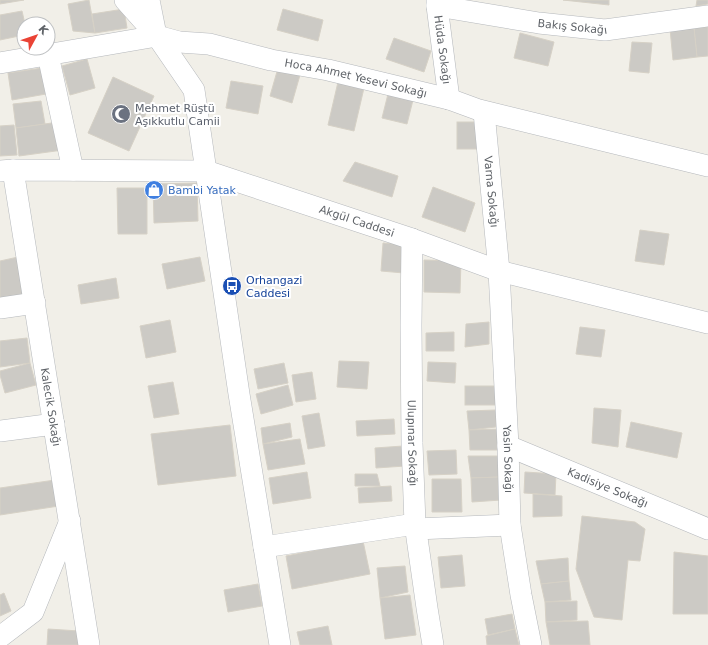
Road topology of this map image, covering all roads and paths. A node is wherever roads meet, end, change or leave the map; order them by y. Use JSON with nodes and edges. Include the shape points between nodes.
{"nodes":[{"id":1,"x":125,"y":0,"type":"edge"},
{"id":2,"x":149,"y":0,"type":"edge"},
{"id":3,"x":437,"y":3,"type":"edge"},
{"id":4,"x":708,"y":16,"type":"edge"},
{"id":5,"x":157,"y":36,"type":"junction"},
{"id":6,"x":56,"y":54,"type":"edge"},
{"id":7,"x":42,"y":56,"type":"edge"},
{"id":8,"x":48,"y":56,"type":"edge"},
{"id":9,"x":0,"y":63,"type":"edge"},
{"id":10,"x":449,"y":99,"type":"junction"},
{"id":11,"x":484,"y":112,"type":"junction"},
{"id":12,"x":708,"y":166,"type":"edge"},
{"id":13,"x":7,"y":170,"type":"edge"},
{"id":14,"x":73,"y":170,"type":"junction"},
{"id":15,"x":206,"y":171,"type":"junction"},
{"id":16,"x":412,"y":239,"type":"junction"},
{"id":17,"x":499,"y":271,"type":"junction"},
{"id":18,"x":35,"y":303,"type":"junction"},
{"id":19,"x":0,"y":308,"type":"edge"},
{"id":20,"x":708,"y":323,"type":"edge"},
{"id":21,"x":54,"y":424,"type":"junction"},
{"id":22,"x":0,"y":431,"type":"edge"},
{"id":23,"x":508,"y":446,"type":"junction"},
{"id":24,"x":70,"y":521,"type":"junction"},
{"id":25,"x":510,"y":525,"type":"junction"},
{"id":26,"x":416,"y":527,"type":"junction"},
{"id":27,"x":708,"y":529,"type":"edge"},
{"id":28,"x":264,"y":547,"type":"junction"},
{"id":29,"x":0,"y":637,"type":"edge"},
{"id":30,"x":89,"y":645,"type":"edge"},
{"id":31,"x":280,"y":645,"type":"edge"},
{"id":32,"x":433,"y":645,"type":"edge"},
{"id":33,"x":531,"y":645,"type":"edge"}],
"edges":[{"from":1,"to":5,"type":"street"},
{"from":2,"to":5,"type":"street"},
{"from":3,"to":4,"type":"street","name":"Bakış Sokağı","via":[[538,23],[605,30]]},
{"from":3,"to":10,"type":"street","name":"Hüda Sokağı"},
{"from":5,"to":6,"type":"street","name":"Hoca Ahmet Yesevi Sokağı"},
{"from":5,"to":10,"type":"street","name":"Hoca Ahmet Yesevi Sokağı","via":[[180,42],[208,44]]},
{"from":5,"to":15,"type":"street","via":[[194,90]]},
{"from":7,"to":9,"type":"street","name":"Hoca Ahmet Yesevi Sokağı"},
{"from":8,"to":14,"type":"street"},
{"from":10,"to":11,"type":"street","name":"Hoca Ahmet Yesevi Sokağı"},
{"from":11,"to":12,"type":"street","name":"Hoca Ahmet Yesevi Sokağı"},
{"from":11,"to":17,"type":"street","name":"Varna Sokağı"},
{"from":13,"to":14,"type":"street","name":"Akgül Caddesi"},
{"from":13,"to":18,"type":"street","name":"Kalecik Sokağı"},
{"from":14,"to":15,"type":"street","name":"Akgül Caddesi"},
{"from":15,"to":16,"type":"street","name":"Akgül Caddesi"},
{"from":15,"to":28,"type":"street"},
{"from":16,"to":17,"type":"street","name":"Akgül Caddesi"},
{"from":16,"to":26,"type":"street","name":"Ulupınar Sokağı","via":[[410,325]]},
{"from":17,"to":20,"type":"street","name":"Akgül Caddesi"},
{"from":17,"to":23,"type":"street","name":"Yasin Sokağı"},
{"from":18,"to":19,"type":"street"},
{"from":18,"to":21,"type":"street","name":"Kalecik Sokağı"},
{"from":21,"to":22,"type":"street"},
{"from":21,"to":24,"type":"street","name":"Kalecik Sokağı"},
{"from":23,"to":25,"type":"street","name":"Yasin Sokağı"},
{"from":23,"to":27,"type":"street","name":"Kadisiye Sokağı"},
{"from":24,"to":29,"type":"street","via":[[33,612]]},
{"from":24,"to":30,"type":"street","name":"Kalecik Sokağı"},
{"from":25,"to":26,"type":"street"},
{"from":25,"to":33,"type":"street","name":"Yasin Sokağı"},
{"from":26,"to":28,"type":"street"},
{"from":26,"to":32,"type":"street","name":"Ulupınar Sokağı"},
{"from":28,"to":31,"type":"street"}]}
